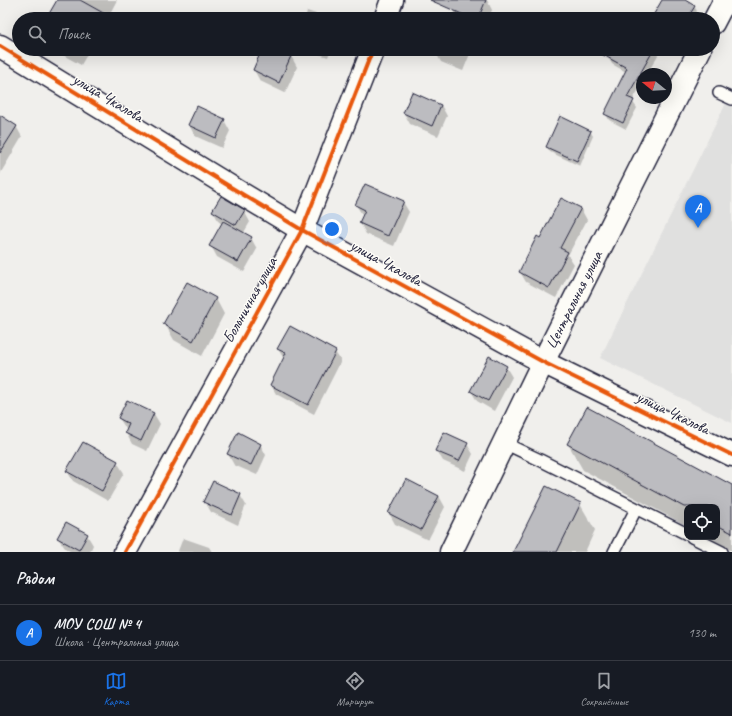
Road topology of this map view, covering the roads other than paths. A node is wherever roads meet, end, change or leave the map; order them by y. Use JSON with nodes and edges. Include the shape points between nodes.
{"nodes":[{"id":1,"x":392,"y":0,"type":"edge"},
{"id":2,"x":725,"y":0,"type":"edge"},
{"id":3,"x":388,"y":12,"type":"edge"},
{"id":4,"x":719,"y":12,"type":"edge"},
{"id":5,"x":0,"y":46,"type":"edge"},
{"id":6,"x":12,"y":53,"type":"edge"},
{"id":7,"x":16,"y":56,"type":"edge"},
{"id":8,"x":370,"y":56,"type":"edge"},
{"id":9,"x":696,"y":56,"type":"edge"},
{"id":10,"x":719,"y":93,"type":"dead end"},
{"id":11,"x":732,"y":99,"type":"edge"},
{"id":12,"x":302,"y":230,"type":"junction"},
{"id":13,"x":543,"y":362,"type":"junction"},
{"id":14,"x":504,"y":443,"type":"junction"},
{"id":15,"x":732,"y":455,"type":"edge"},
{"id":16,"x":636,"y":509,"type":"junction"},
{"id":17,"x":684,"y":533,"type":"edge"},
{"id":18,"x":698,"y":540,"type":"edge"},
{"id":19,"x":124,"y":552,"type":"edge"},
{"id":20,"x":451,"y":552,"type":"edge"},
{"id":21,"x":614,"y":552,"type":"edge"},
{"id":22,"x":722,"y":552,"type":"edge"}],
"edges":[{"from":1,"to":3,"type":"street"},
{"from":2,"to":4,"type":"street"},
{"from":5,"to":6,"type":"street","name":"улица Чкалова"},
{"from":7,"to":12,"type":"street","name":"улица Чкалова"},
{"from":8,"to":12,"type":"street","name":"Больничная улица"},
{"from":9,"to":13,"type":"street","name":"Центральная улица"},
{"from":10,"to":11,"type":"lane"},
{"from":12,"to":13,"type":"street","name":"улица Чкалова"},
{"from":12,"to":19,"type":"street","name":"Больничная улица"},
{"from":13,"to":14,"type":"street","name":"Центральная улица"},
{"from":13,"to":15,"type":"street","name":"улица Чкалова"},
{"from":14,"to":16,"type":"lane"},
{"from":14,"to":20,"type":"street","name":"Центральная улица"},
{"from":16,"to":17,"type":"lane"},
{"from":16,"to":21,"type":"lane"},
{"from":18,"to":22,"type":"lane"}]}
